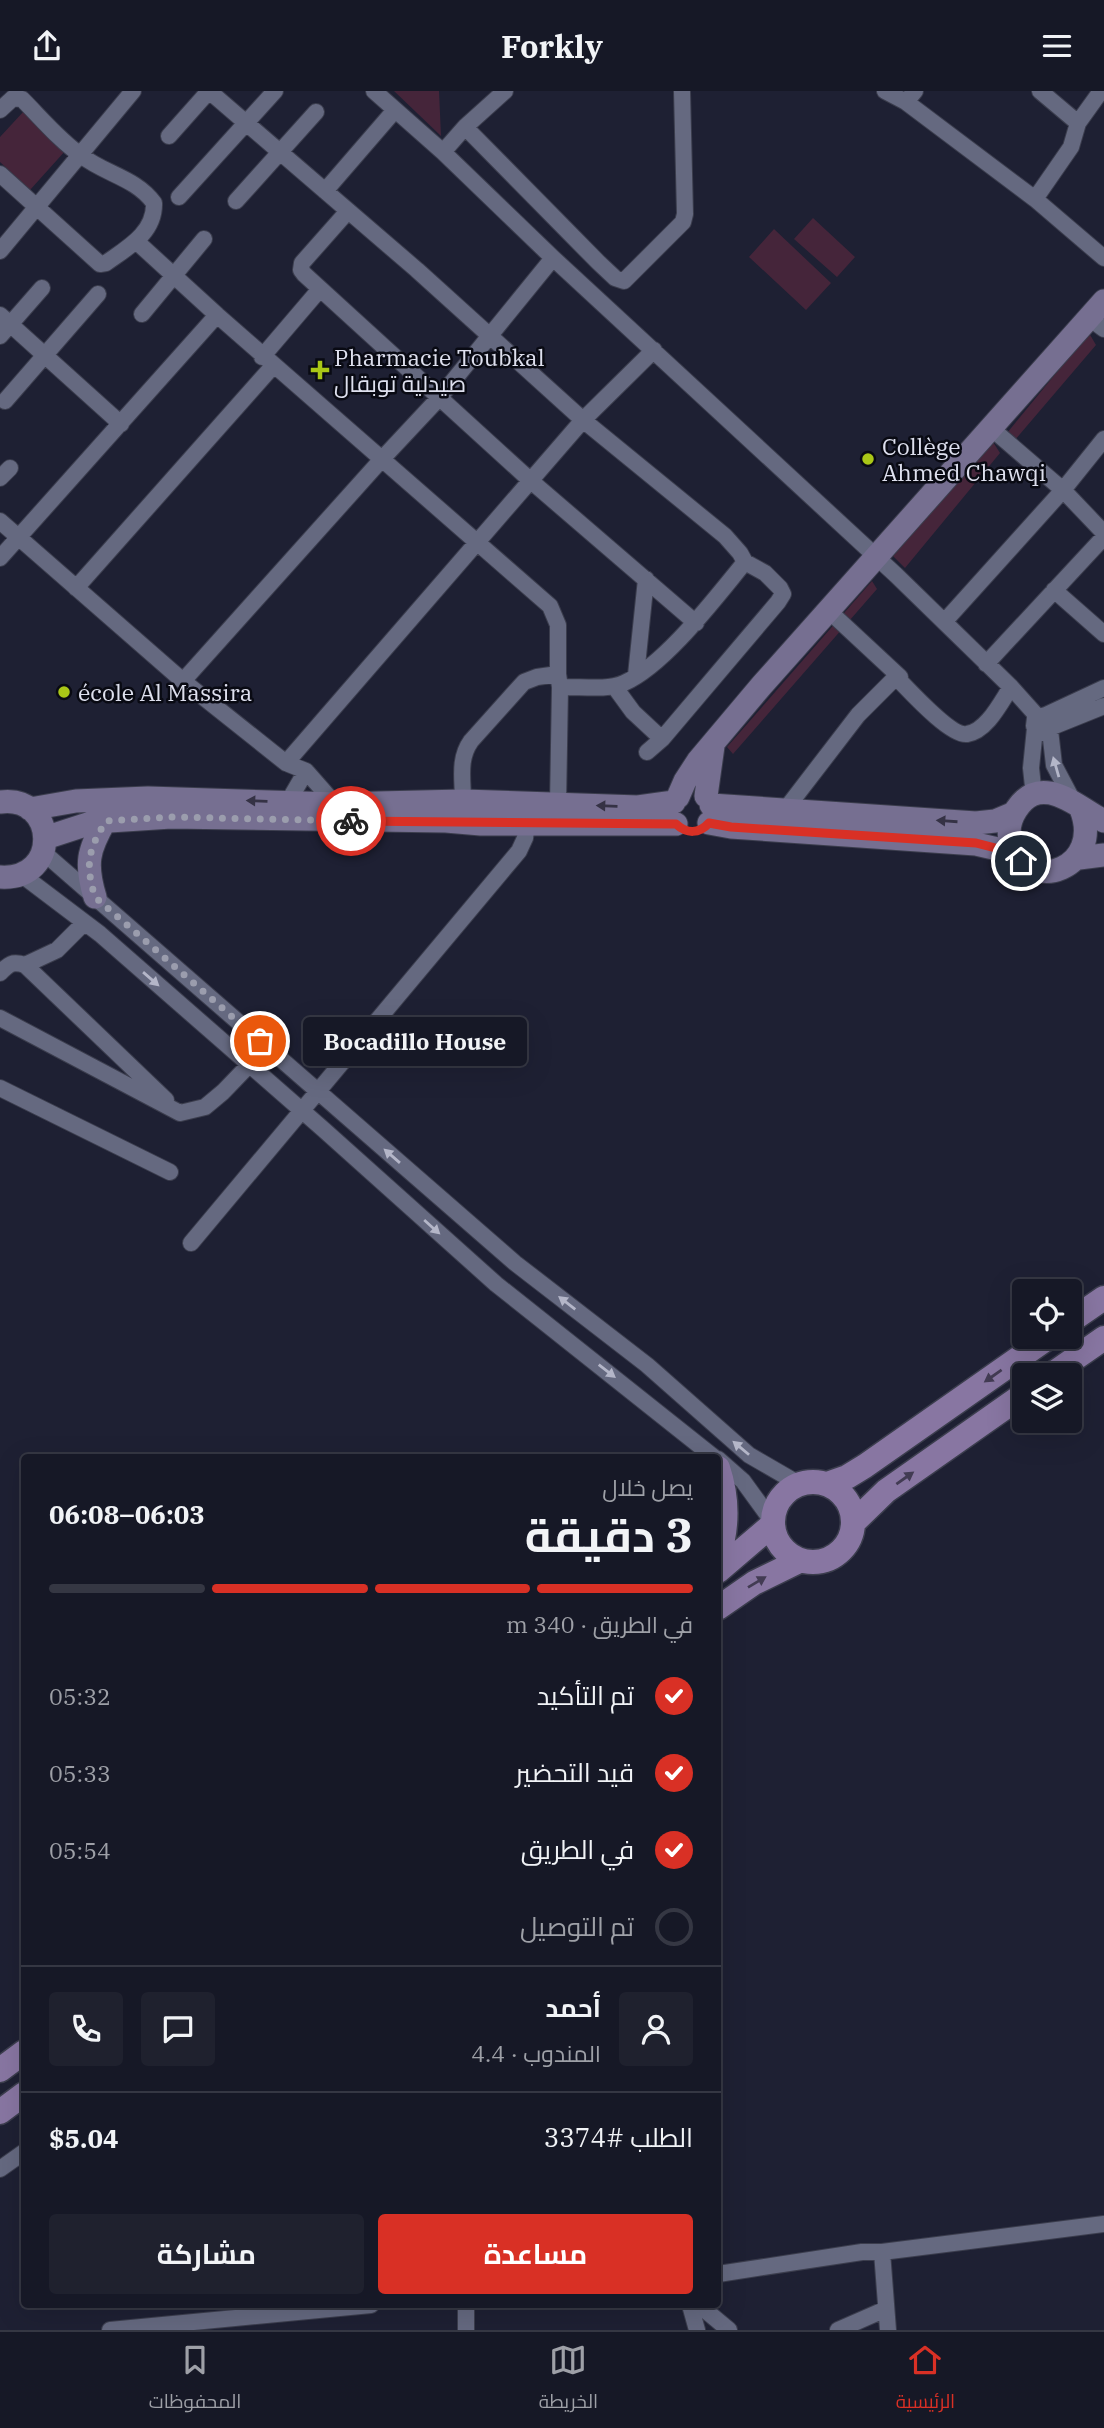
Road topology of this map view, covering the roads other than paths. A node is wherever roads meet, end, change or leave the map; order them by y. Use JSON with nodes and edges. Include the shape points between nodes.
{"nodes":[{"id":1,"x":132,"y":91,"type":"edge"},
{"id":2,"x":275,"y":91,"type":"edge"},
{"id":3,"x":374,"y":91,"type":"edge"},
{"id":4,"x":505,"y":91,"type":"edge"},
{"id":5,"x":682,"y":91,"type":"edge"},
{"id":6,"x":885,"y":91,"type":"edge"},
{"id":7,"x":1040,"y":91,"type":"edge"},
{"id":8,"x":1101,"y":91,"type":"edge"},
{"id":9,"x":214,"y":93,"type":"edge"},
{"id":10,"x":910,"y":96,"type":"edge"},
{"id":11,"x":0,"y":110,"type":"edge"},
{"id":12,"x":395,"y":110,"type":"junction"},
{"id":13,"x":316,"y":112,"type":"dead end"},
{"id":14,"x":245,"y":122,"type":"junction"},
{"id":15,"x":1078,"y":123,"type":"junction"},
{"id":16,"x":465,"y":127,"type":"junction"},
{"id":17,"x":169,"y":136,"type":"dead end"},
{"id":18,"x":280,"y":152,"type":"junction"},
{"id":19,"x":443,"y":152,"type":"junction"},
{"id":20,"x":78,"y":154,"type":"junction"},
{"id":21,"x":0,"y":174,"type":"edge"},
{"id":22,"x":324,"y":191,"type":"junction"},
{"id":23,"x":179,"y":197,"type":"dead end"},
{"id":24,"x":1035,"y":199,"type":"junction"},
{"id":25,"x":236,"y":201,"type":"dead end"},
{"id":26,"x":35,"y":206,"type":"junction"},
{"id":27,"x":348,"y":211,"type":"junction"},
{"id":28,"x":204,"y":239,"type":"dead end"},
{"id":29,"x":137,"y":242,"type":"junction"},
{"id":30,"x":0,"y":251,"type":"edge"},
{"id":31,"x":553,"y":258,"type":"junction"},
{"id":32,"x":1104,"y":258,"type":"edge"},
{"id":33,"x":173,"y":275,"type":"junction"},
{"id":34,"x":42,"y":288,"type":"dead end"},
{"id":35,"x":320,"y":289,"type":"junction"},
{"id":36,"x":98,"y":294,"type":"dead end"},
{"id":37,"x":142,"y":314,"type":"dead end"},
{"id":38,"x":217,"y":315,"type":"junction"},
{"id":39,"x":1099,"y":316,"type":"edge"},
{"id":40,"x":3,"y":325,"type":"edge"},
{"id":41,"x":490,"y":334,"type":"junction"},
{"id":42,"x":654,"y":349,"type":"junction"},
{"id":43,"x":45,"y":355,"type":"junction"},
{"id":44,"x":267,"y":361,"type":"junction"},
{"id":45,"x":440,"y":397,"type":"junction"},
{"id":46,"x":5,"y":401,"type":"dead end"},
{"id":47,"x":583,"y":420,"type":"junction"},
{"id":48,"x":121,"y":424,"type":"junction"},
{"id":49,"x":991,"y":428,"type":"junction"},
{"id":50,"x":1104,"y":439,"type":"edge"},
{"id":51,"x":382,"y":459,"type":"junction"},
{"id":52,"x":531,"y":481,"type":"junction"},
{"id":53,"x":1063,"y":490,"type":"junction"},
{"id":54,"x":0,"y":521,"type":"edge"},
{"id":55,"x":1103,"y":529,"type":"edge"},
{"id":56,"x":18,"y":537,"type":"junction"},
{"id":57,"x":478,"y":543,"type":"junction"},
{"id":58,"x":0,"y":558,"type":"edge"},
{"id":59,"x":876,"y":558,"type":"junction"},
{"id":60,"x":745,"y":562,"type":"junction"},
{"id":61,"x":646,"y":579,"type":"junction"},
{"id":62,"x":76,"y":588,"type":"junction"},
{"id":63,"x":1054,"y":590,"type":"junction"},
{"id":64,"x":829,"y":611,"type":"junction"},
{"id":65,"x":945,"y":621,"type":"junction"},
{"id":66,"x":696,"y":622,"type":"junction"},
{"id":67,"x":1101,"y":625,"type":"edge"},
{"id":68,"x":986,"y":664,"type":"junction"},
{"id":69,"x":636,"y":675,"type":"junction"},
{"id":70,"x":896,"y":677,"type":"junction"},
{"id":71,"x":559,"y":680,"type":"junction"},
{"id":72,"x":183,"y":681,"type":"junction"},
{"id":73,"x":614,"y":686,"type":"junction"},
{"id":74,"x":1011,"y":687,"type":"junction"},
{"id":75,"x":1104,"y":688,"type":"edge"},
{"id":76,"x":1104,"y":706,"type":"edge"},
{"id":77,"x":1044,"y":723,"type":"junction"},
{"id":78,"x":662,"y":739,"type":"junction"},
{"id":79,"x":713,"y":746,"type":"junction"},
{"id":80,"x":647,"y":752,"type":"dead end"},
{"id":81,"x":286,"y":763,"type":"junction"},
{"id":82,"x":306,"y":771,"type":"junction"},
{"id":83,"x":1034,"y":796,"type":"junction"},
{"id":84,"x":463,"y":801,"type":"junction"},
{"id":85,"x":0,"y":802,"type":"edge"},
{"id":86,"x":288,"y":802,"type":"junction"},
{"id":87,"x":335,"y":804,"type":"junction"},
{"id":88,"x":558,"y":804,"type":"junction"},
{"id":89,"x":1077,"y":805,"type":"junction"},
{"id":90,"x":676,"y":808,"type":"junction"},
{"id":91,"x":709,"y":808,"type":"junction"},
{"id":92,"x":30,"y":809,"type":"junction"},
{"id":93,"x":785,"y":810,"type":"junction"},
{"id":94,"x":1014,"y":813,"type":"junction"},
{"id":95,"x":106,"y":821,"type":"junction"},
{"id":96,"x":1104,"y":821,"type":"edge"},
{"id":97,"x":527,"y":824,"type":"junction"},
{"id":98,"x":44,"y":845,"type":"junction"},
{"id":99,"x":1015,"y":853,"type":"junction"},
{"id":100,"x":1104,"y":855,"type":"edge"},
{"id":101,"x":1079,"y":858,"type":"junction"},
{"id":102,"x":6,"y":877,"type":"edge"},
{"id":103,"x":93,"y":895,"type":"junction"},
{"id":104,"x":80,"y":919,"type":"junction"},
{"id":105,"x":134,"y":932,"type":"junction"},
{"id":106,"x":118,"y":951,"type":"junction"},
{"id":107,"x":25,"y":965,"type":"junction"},
{"id":108,"x":0,"y":973,"type":"edge"},
{"id":109,"x":0,"y":1018,"type":"edge"},
{"id":110,"x":249,"y":1065,"type":"junction"},
{"id":111,"x":0,"y":1088,"type":"edge"},
{"id":112,"x":318,"y":1092,"type":"junction"},
{"id":113,"x":302,"y":1111,"type":"junction"},
{"id":114,"x":180,"y":1113,"type":"junction"},
{"id":115,"x":170,"y":1172,"type":"dead end"},
{"id":116,"x":191,"y":1243,"type":"dead end"},
{"id":117,"x":1104,"y":1298,"type":"edge"},
{"id":118,"x":1082,"y":1313,"type":"edge"},
{"id":119,"x":1104,"y":1338,"type":"edge"},
{"id":120,"x":1032,"y":1349,"type":"edge"},
{"id":121,"x":1068,"y":1363,"type":"edge"},
{"id":122,"x":1012,"y":1402,"type":"edge"},
{"id":123,"x":708,"y":1454,"type":"edge"},
{"id":124,"x":721,"y":1464,"type":"edge"},
{"id":125,"x":799,"y":1484,"type":"junction"},
{"id":126,"x":827,"y":1484,"type":"junction"},
{"id":127,"x":721,"y":1486,"type":"edge"},
{"id":128,"x":772,"y":1523,"type":"junction"},
{"id":129,"x":853,"y":1523,"type":"junction"},
{"id":130,"x":721,"y":1546,"type":"edge"},
{"id":131,"x":799,"y":1560,"type":"junction"},
{"id":132,"x":721,"y":1568,"type":"edge"},
{"id":133,"x":721,"y":1606,"type":"edge"},
{"id":134,"x":21,"y":2054,"type":"edge"},
{"id":135,"x":0,"y":2070,"type":"edge"},
{"id":136,"x":21,"y":2096,"type":"edge"},
{"id":137,"x":0,"y":2112,"type":"edge"},
{"id":138,"x":21,"y":2154,"type":"edge"},
{"id":139,"x":0,"y":2169,"type":"edge"},
{"id":140,"x":1104,"y":2224,"type":"edge"},
{"id":141,"x":882,"y":2252,"type":"junction"},
{"id":142,"x":721,"y":2274,"type":"edge"},
{"id":143,"x":340,"y":2308,"type":"edge"},
{"id":144,"x":466,"y":2308,"type":"edge"},
{"id":145,"x":691,"y":2308,"type":"edge"},
{"id":146,"x":703,"y":2308,"type":"edge"},
{"id":147,"x":886,"y":2309,"type":"junction"},
{"id":148,"x":110,"y":2330,"type":"edge"},
{"id":149,"x":466,"y":2330,"type":"edge"},
{"id":150,"x":697,"y":2330,"type":"edge"},
{"id":151,"x":729,"y":2330,"type":"edge"},
{"id":152,"x":838,"y":2330,"type":"edge"},
{"id":153,"x":888,"y":2330,"type":"edge"}],
"edges":[{"from":1,"to":20,"type":"street"},
{"from":2,"to":14,"type":"street"},
{"from":3,"to":12,"type":"street"},
{"from":4,"to":16,"type":"street"},
{"from":5,"to":16,"type":"street","via":[[683,222],[624,281],[598,262]]},
{"from":6,"to":10,"type":"street"},
{"from":7,"to":15,"type":"street"},
{"from":8,"to":15,"type":"street"},
{"from":9,"to":14,"type":"street"},
{"from":9,"to":17,"type":"street","via":[[209,91]]},
{"from":10,"to":24,"type":"street"},
{"from":11,"to":20,"type":"street","via":[[13,98],[22,99]]},
{"from":12,"to":19,"type":"street"},
{"from":12,"to":22,"type":"street"},
{"from":13,"to":18,"type":"street"},
{"from":14,"to":18,"type":"street"},
{"from":14,"to":23,"type":"street"},
{"from":15,"to":24,"type":"street","via":[[1071,147]]},
{"from":16,"to":19,"type":"street"},
{"from":18,"to":22,"type":"street"},
{"from":18,"to":25,"type":"street"},
{"from":19,"to":31,"type":"street"},
{"from":20,"to":26,"type":"street"},
{"from":20,"to":29,"type":"street","via":[[130,181],[154,203],[153,218]]},
{"from":21,"to":26,"type":"street"},
{"from":22,"to":27,"type":"street"},
{"from":24,"to":32,"type":"street"},
{"from":26,"to":29,"type":"street","via":[[100,264]]},
{"from":26,"to":30,"type":"street"},
{"from":27,"to":35,"type":"street","via":[[302,263],[301,270]]},
{"from":27,"to":41,"type":"street"},
{"from":28,"to":33,"type":"street"},
{"from":29,"to":33,"type":"street"},
{"from":31,"to":41,"type":"street"},
{"from":31,"to":42,"type":"street"},
{"from":33,"to":37,"type":"street"},
{"from":33,"to":38,"type":"street"},
{"from":34,"to":40,"type":"street"},
{"from":35,"to":44,"type":"street"},
{"from":35,"to":45,"type":"street"},
{"from":36,"to":43,"type":"street"},
{"from":38,"to":44,"type":"street"},
{"from":38,"to":48,"type":"street"},
{"from":39,"to":49,"type":"street"},
{"from":40,"to":43,"type":"street"},
{"from":41,"to":45,"type":"street"},
{"from":41,"to":47,"type":"street"},
{"from":42,"to":47,"type":"street"},
{"from":42,"to":59,"type":"street"},
{"from":43,"to":46,"type":"street"},
{"from":43,"to":48,"type":"street"},
{"from":44,"to":51,"type":"street"},
{"from":44,"to":62,"type":"street"},
{"from":45,"to":51,"type":"street"},
{"from":45,"to":52,"type":"street"},
{"from":47,"to":52,"type":"street"},
{"from":47,"to":60,"type":"street","via":[[724,536]]},
{"from":48,"to":56,"type":"street"},
{"from":49,"to":53,"type":"street"},
{"from":49,"to":59,"type":"street"},
{"from":50,"to":53,"type":"street"},
{"from":51,"to":57,"type":"street"},
{"from":51,"to":72,"type":"street"},
{"from":52,"to":57,"type":"street"},
{"from":52,"to":61,"type":"street"},
{"from":53,"to":55,"type":"street"},
{"from":53,"to":65,"type":"street"},
{"from":54,"to":56,"type":"street"},
{"from":55,"to":63,"type":"street"},
{"from":56,"to":58,"type":"street"},
{"from":56,"to":62,"type":"street"},
{"from":57,"to":71,"type":"street","via":[[550,606],[558,625]]},
{"from":57,"to":81,"type":"street"},
{"from":59,"to":64,"type":"street"},
{"from":59,"to":65,"type":"street"},
{"from":60,"to":66,"type":"street"},
{"from":60,"to":78,"type":"street","via":[[765,573],[780,588],[781,597]]},
{"from":61,"to":66,"type":"street"},
{"from":61,"to":69,"type":"street"},
{"from":62,"to":72,"type":"street"},
{"from":63,"to":67,"type":"street"},
{"from":63,"to":68,"type":"street"},
{"from":64,"to":70,"type":"street","via":[[900,677]]},
{"from":64,"to":79,"type":"street"},
{"from":65,"to":68,"type":"street"},
{"from":66,"to":69,"type":"street"},
{"from":68,"to":74,"type":"street"},
{"from":69,"to":73,"type":"street"},
{"from":70,"to":74,"type":"street","via":[[948,727],[966,735],[983,724]]},
{"from":70,"to":93,"type":"street","via":[[858,715]]},
{"from":71,"to":73,"type":"street"},
{"from":71,"to":84,"type":"street","via":[[537,677],[524,682],[465,750]]},
{"from":71,"to":88,"type":"street"},
{"from":72,"to":81,"type":"street"},
{"from":73,"to":78,"type":"street"},
{"from":74,"to":77,"type":"street"},
{"from":75,"to":77,"type":"street"},
{"from":76,"to":77,"type":"street"},
{"from":77,"to":83,"type":"street","via":[[1031,768]]},
{"from":89,"to":77,"type":"street","one_way":true,"via":[[1054,765]]},
{"from":78,"to":80,"type":"street"},
{"from":79,"to":90,"type":"street","via":[[690,773]]},
{"from":79,"to":91,"type":"street"},
{"from":81,"to":82,"type":"street"},
{"from":82,"to":86,"type":"street"},
{"from":82,"to":87,"type":"street"},
{"from":83,"to":89,"type":"street","via":[[1054,793]]},
{"from":83,"to":94,"type":"street"},
{"from":84,"to":87,"type":"street"},
{"from":84,"to":88,"type":"street"},
{"from":85,"to":92,"type":"street"},
{"from":86,"to":87,"type":"street"},
{"from":86,"to":92,"type":"street","one_way":true,"via":[[97,799]]},
{"from":90,"to":88,"type":"street","one_way":true},
{"from":89,"to":96,"type":"street"},
{"from":89,"to":101,"type":"street","via":[[1087,820],[1088,834]]},
{"from":90,"to":91,"type":"street","via":[[690,792]]},
{"from":90,"to":91,"type":"street","via":[[686,831],[693,832],[705,828]]},
{"from":90,"to":97,"type":"street"},
{"from":91,"to":93,"type":"street"},
{"from":91,"to":99,"type":"street","via":[[731,827],[976,843]]},
{"from":92,"to":98,"type":"street","via":[[41,822]]},
{"from":94,"to":93,"type":"street","one_way":true,"via":[[976,823]]},
{"from":94,"to":99,"type":"street","via":[[1009,833]]},
{"from":95,"to":97,"type":"street","via":[[171,817]]},
{"from":95,"to":98,"type":"street"},
{"from":95,"to":103,"type":"street","via":[[94,839],[88,863]]},
{"from":97,"to":112,"type":"street","via":[[519,851]]},
{"from":98,"to":102,"type":"street","via":[[38,862]]},
{"from":98,"to":103,"type":"street"},
{"from":99,"to":101,"type":"street","via":[[1040,871],[1061,870]]},
{"from":100,"to":101,"type":"street"},
{"from":102,"to":104,"type":"street"},
{"from":103,"to":104,"type":"street"},
{"from":103,"to":105,"type":"street"},
{"from":104,"to":106,"type":"street"},
{"from":104,"to":107,"type":"street","via":[[57,950]]},
{"from":105,"to":106,"type":"street"},
{"from":105,"to":112,"type":"street"},
{"from":106,"to":110,"type":"street","one_way":true},
{"from":107,"to":108,"type":"street","via":[[9,964]]},
{"from":107,"to":114,"type":"street"},
{"from":109,"to":114,"type":"street"},
{"from":110,"to":113,"type":"street"},
{"from":110,"to":114,"type":"street","via":[[205,1107]]},
{"from":111,"to":115,"type":"street"},
{"from":112,"to":113,"type":"street"},
{"from":125,"to":112,"type":"street","one_way":true,"via":[[750,1455],[646,1365],[515,1263]]},
{"from":113,"to":116,"type":"street"},
{"from":113,"to":123,"type":"street","one_way":true,"via":[[496,1284]]},
{"from":117,"to":118,"type":"main road"},
{"from":119,"to":121,"type":"main road"},
{"from":120,"to":126,"type":"main road","one_way":true,"via":[[865,1467]]},
{"from":129,"to":122,"type":"main road","one_way":true,"via":[[886,1491]]},
{"from":124,"to":128,"type":"street","via":[[743,1481]]},
{"from":125,"to":126,"type":"main road"},
{"from":125,"to":128,"type":"main road","via":[[783,1495]]},
{"from":126,"to":129,"type":"main road","via":[[846,1499]]},
{"from":127,"to":130,"type":"main road","via":[[726,1506]]},
{"from":128,"to":131,"type":"main road","via":[[783,1550]]},
{"from":128,"to":132,"type":"main road"},
{"from":129,"to":131,"type":"main road","via":[[845,1546],[832,1558],[816,1563]]},
{"from":133,"to":131,"type":"main road","one_way":true},
{"from":134,"to":135,"type":"main road"},
{"from":136,"to":137,"type":"main road"},
{"from":138,"to":139,"type":"street"},
{"from":140,"to":141,"type":"street"},
{"from":141,"to":142,"type":"street"},
{"from":141,"to":147,"type":"street"},
{"from":143,"to":148,"type":"street"},
{"from":144,"to":149,"type":"street"},
{"from":145,"to":150,"type":"street"},
{"from":146,"to":151,"type":"street"},
{"from":147,"to":152,"type":"street"},
{"from":147,"to":153,"type":"street"}]}
